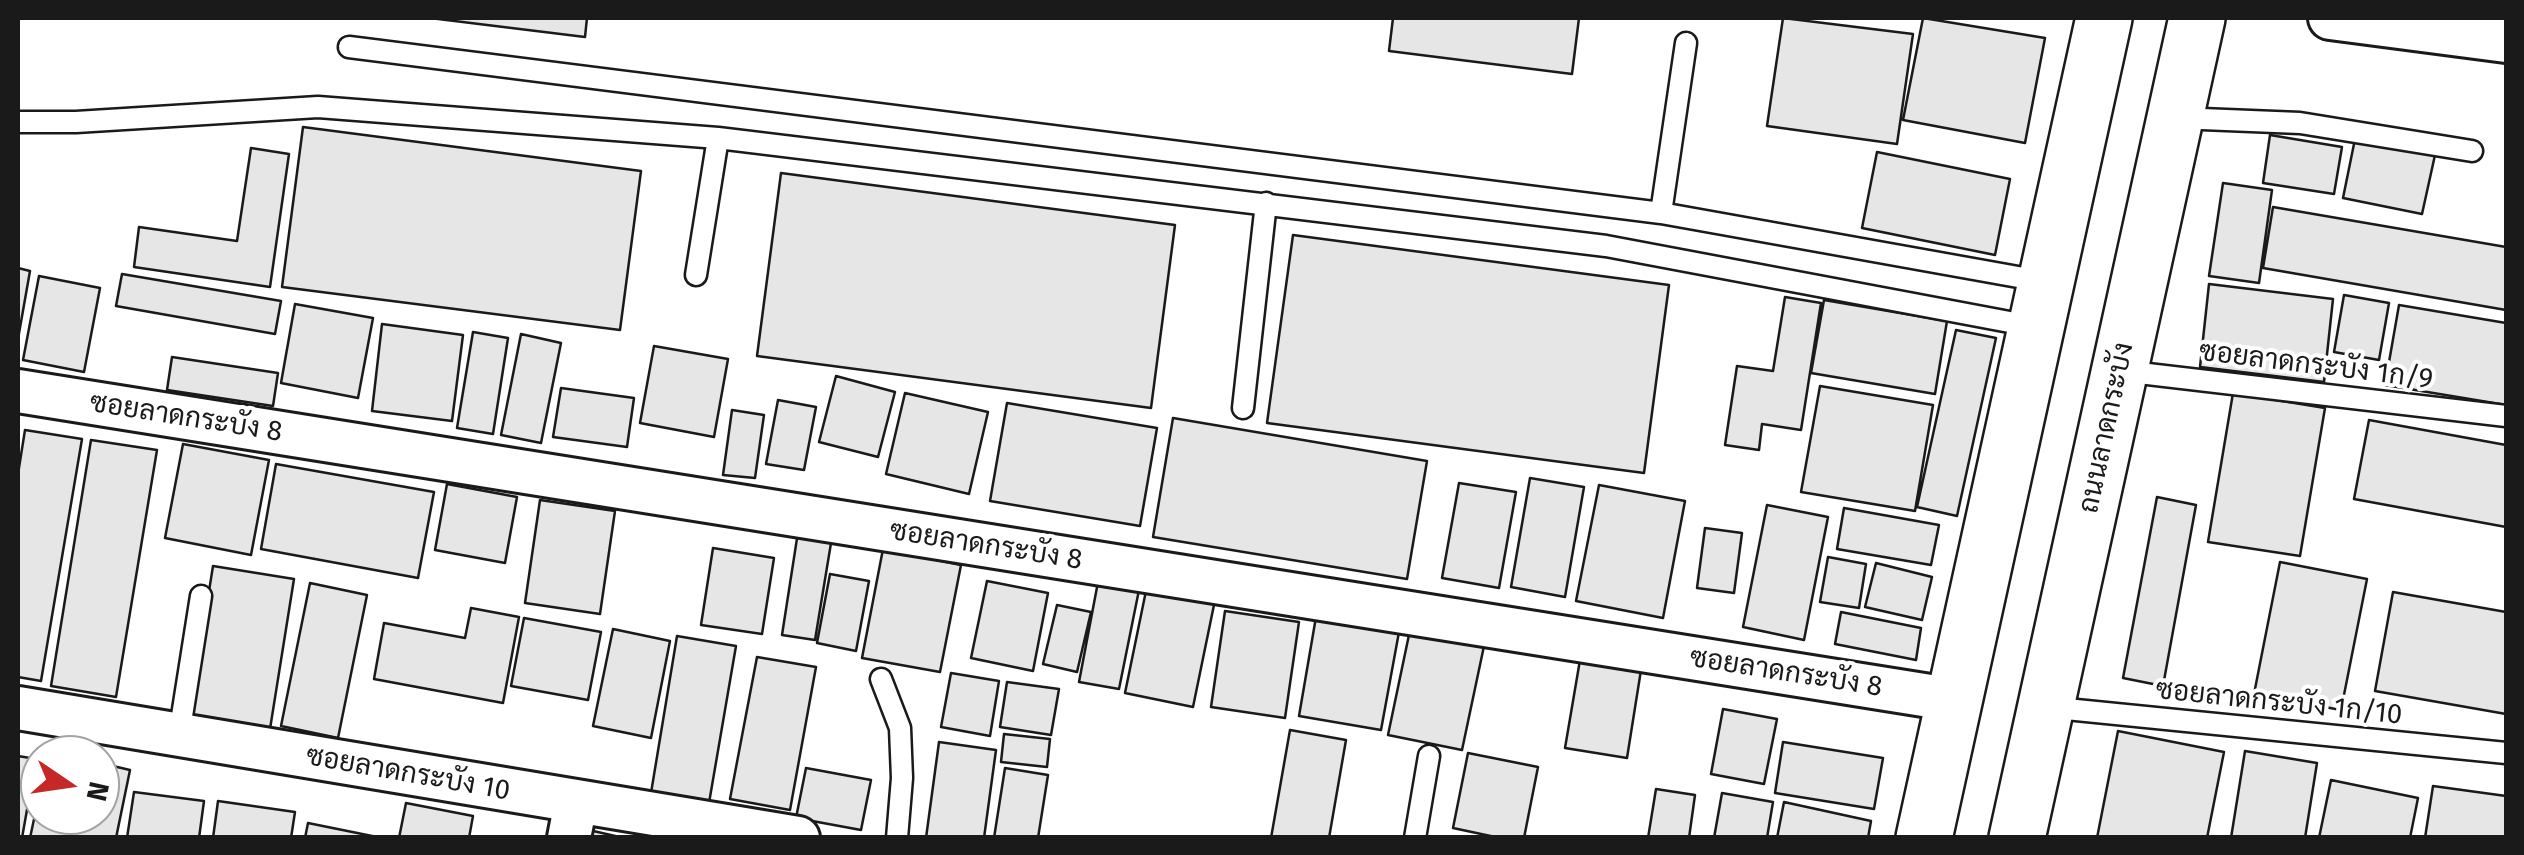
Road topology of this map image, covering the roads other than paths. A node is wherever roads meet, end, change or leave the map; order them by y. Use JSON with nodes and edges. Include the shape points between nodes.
{"nodes":[{"id":1,"x":2104,"y":18,"type":"edge"},
{"id":2,"x":2197,"y":18,"type":"edge"},
{"id":3,"x":2330,"y":18,"type":"edge"},
{"id":4,"x":2506,"y":41,"type":"edge"},
{"id":5,"x":1686,"y":44,"type":"dead end"},
{"id":6,"x":349,"y":47,"type":"dead end"},
{"id":7,"x":2175,"y":118,"type":"junction"},
{"id":8,"x":18,"y":122,"type":"edge"},
{"id":9,"x":718,"y":138,"type":"junction"},
{"id":10,"x":2472,"y":151,"type":"dead end"},
{"id":11,"x":1266,"y":203,"type":"junction"},
{"id":12,"x":1661,"y":212,"type":"junction"},
{"id":13,"x":696,"y":275,"type":"dead end"},
{"id":14,"x":2043,"y":304,"type":"junction"},
{"id":15,"x":2120,"y":370,"type":"junction"},
{"id":16,"x":18,"y":392,"type":"edge"},
{"id":17,"x":1243,"y":408,"type":"dead end"},
{"id":18,"x":2506,"y":416,"type":"edge"},
{"id":19,"x":200,"y":596,"type":"dead end"},
{"id":20,"x":881,"y":678,"type":"dead end"},
{"id":21,"x":1955,"y":700,"type":"junction"},
{"id":22,"x":2046,"y":707,"type":"junction"},
{"id":23,"x":18,"y":708,"type":"edge"},
{"id":24,"x":179,"y":735,"type":"junction"},
{"id":25,"x":2506,"y":753,"type":"edge"},
{"id":26,"x":1429,"y":756,"type":"dead end"},
{"id":27,"x":573,"y":820,"type":"edge"},
{"id":28,"x":798,"y":838,"type":"edge"},
{"id":29,"x":897,"y":838,"type":"edge"},
{"id":30,"x":1415,"y":838,"type":"edge"},
{"id":31,"x":1924,"y":838,"type":"edge"},
{"id":32,"x":2018,"y":838,"type":"edge"}],
"edges":[{"from":1,"to":14,"type":"main road"},
{"from":2,"to":7,"type":"main road","name":"ถนนลาดกระบัง"},
{"from":3,"to":4,"type":"street"},
{"from":5,"to":12,"type":"lane"},
{"from":6,"to":12,"type":"lane"},
{"from":7,"to":10,"type":"lane","via":[[2300,123]]},
{"from":7,"to":15,"type":"main road","name":"ถนนลาดกระบัง"},
{"from":8,"to":9,"type":"lane","via":[[318,106]]},
{"from":9,"to":11,"type":"lane"},
{"from":9,"to":13,"type":"lane"},
{"from":11,"to":14,"type":"lane"},
{"from":11,"to":17,"type":"lane"},
{"from":12,"to":14,"type":"lane"},
{"from":14,"to":21,"type":"main road"},
{"from":15,"to":18,"type":"lane","name":"ซอยลาดกระบัง 1ก/9"},
{"from":15,"to":22,"type":"main road","name":"ถนนลาดกระบัง"},
{"from":16,"to":21,"type":"street","name":"ซอยลาดกระบัง 8"},
{"from":19,"to":24,"type":"lane"},
{"from":20,"to":29,"type":"lane","via":[[900,728]]},
{"from":21,"to":31,"type":"main road"},
{"from":22,"to":25,"type":"lane","name":"ซอยลาดกระบัง 1ก/10"},
{"from":22,"to":32,"type":"main road","name":"ถนนลาดกระบัง"},
{"from":23,"to":24,"type":"street","name":"ซอยลาดกระบัง 10"},
{"from":24,"to":27,"type":"street","name":"ซอยลาดกระบัง 10"},
{"from":26,"to":30,"type":"lane"},
{"from":27,"to":28,"type":"street","name":"ซอยลาดกระบัง 10"}]}
